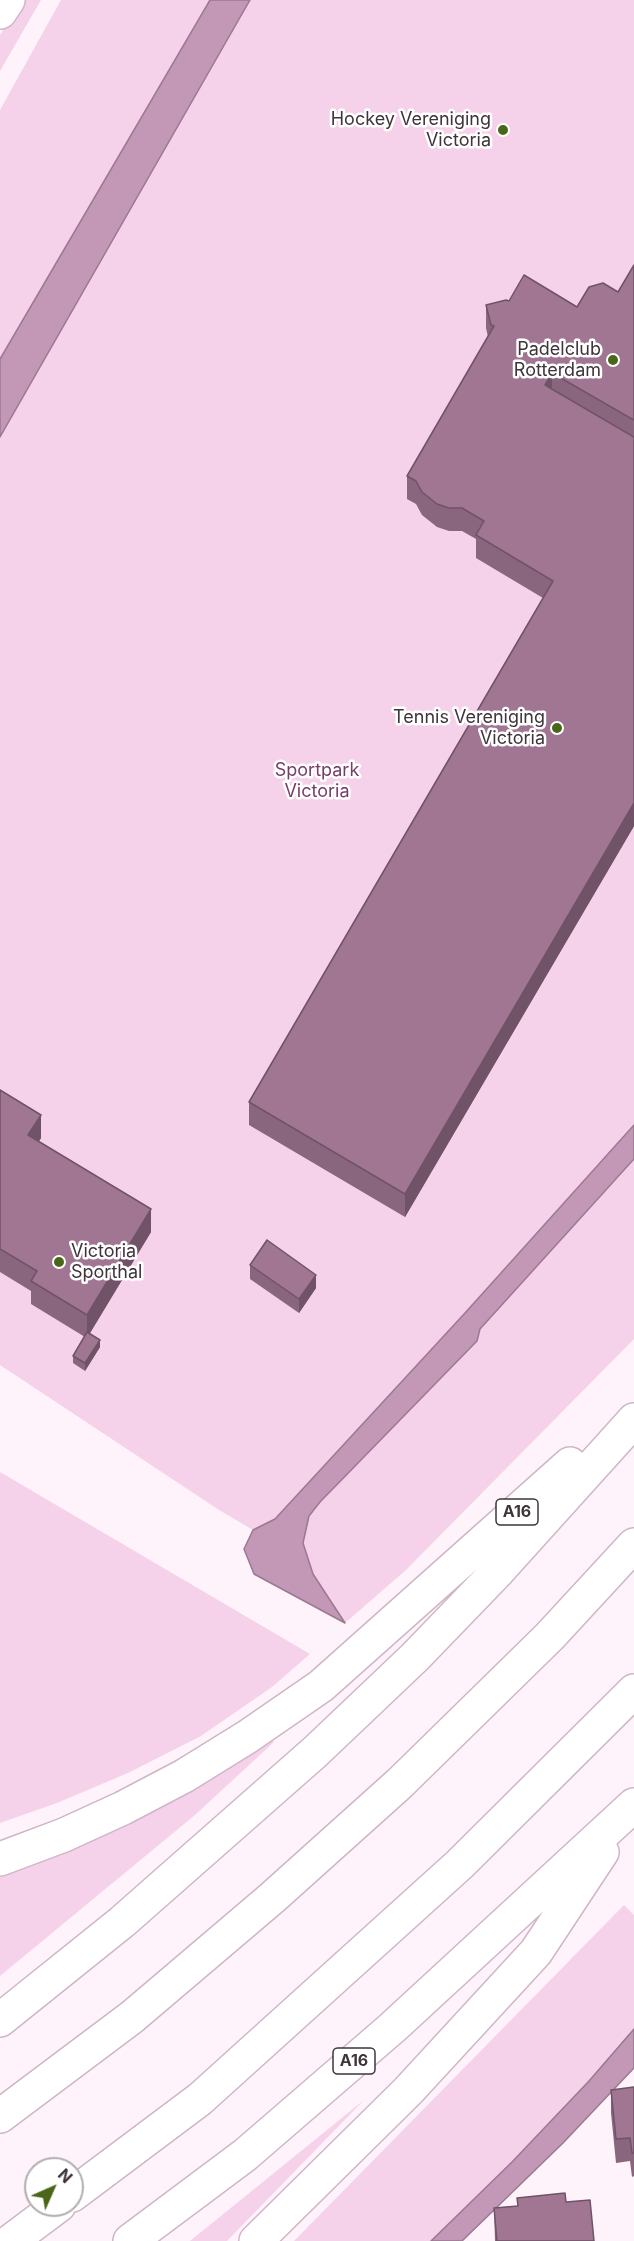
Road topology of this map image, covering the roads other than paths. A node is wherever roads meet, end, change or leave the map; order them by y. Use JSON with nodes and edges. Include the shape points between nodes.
{"nodes":[{"id":1,"x":8,"y":0,"type":"edge"},
{"id":2,"x":0,"y":12,"type":"edge"},
{"id":3,"x":634,"y":1407,"type":"edge"},
{"id":4,"x":634,"y":1420,"type":"edge"},
{"id":5,"x":634,"y":1545,"type":"edge"},
{"id":6,"x":634,"y":1691,"type":"edge"},
{"id":7,"x":633,"y":1806,"type":"edge"},
{"id":8,"x":0,"y":1859,"type":"edge"},
{"id":9,"x":575,"y":1873,"type":"junction"},
{"id":10,"x":0,"y":2020,"type":"edge"},
{"id":11,"x":0,"y":2116,"type":"edge"},
{"id":12,"x":84,"y":2186,"type":"edge"},
{"id":13,"x":43,"y":2217,"type":"edge"},
{"id":14,"x":11,"y":2241,"type":"edge"},
{"id":15,"x":130,"y":2241,"type":"edge"},
{"id":16,"x":256,"y":2241,"type":"edge"}],
"edges":[{"from":1,"to":2,"type":"main road"},
{"from":3,"to":8,"type":"main road","number":"A16","via":[[321,1686],[184,1776],[83,1826]]},
{"from":4,"to":10,"type":"main road","number":"A16","via":[[498,1571],[315,1752],[122,1922]]},
{"from":5,"to":11,"type":"main road","via":[[550,1636],[413,1771],[272,1898],[132,2017]]},
{"from":6,"to":12,"type":"main road","via":[[460,1864],[200,2099]]},
{"from":7,"to":9,"type":"main road","number":"A16"},
{"from":9,"to":15,"type":"main road","number":"A16","via":[[262,2140]]},
{"from":9,"to":16,"type":"main road","number":"A16","via":[[536,1952],[408,2091]]},
{"from":13,"to":14,"type":"main road"}]}
